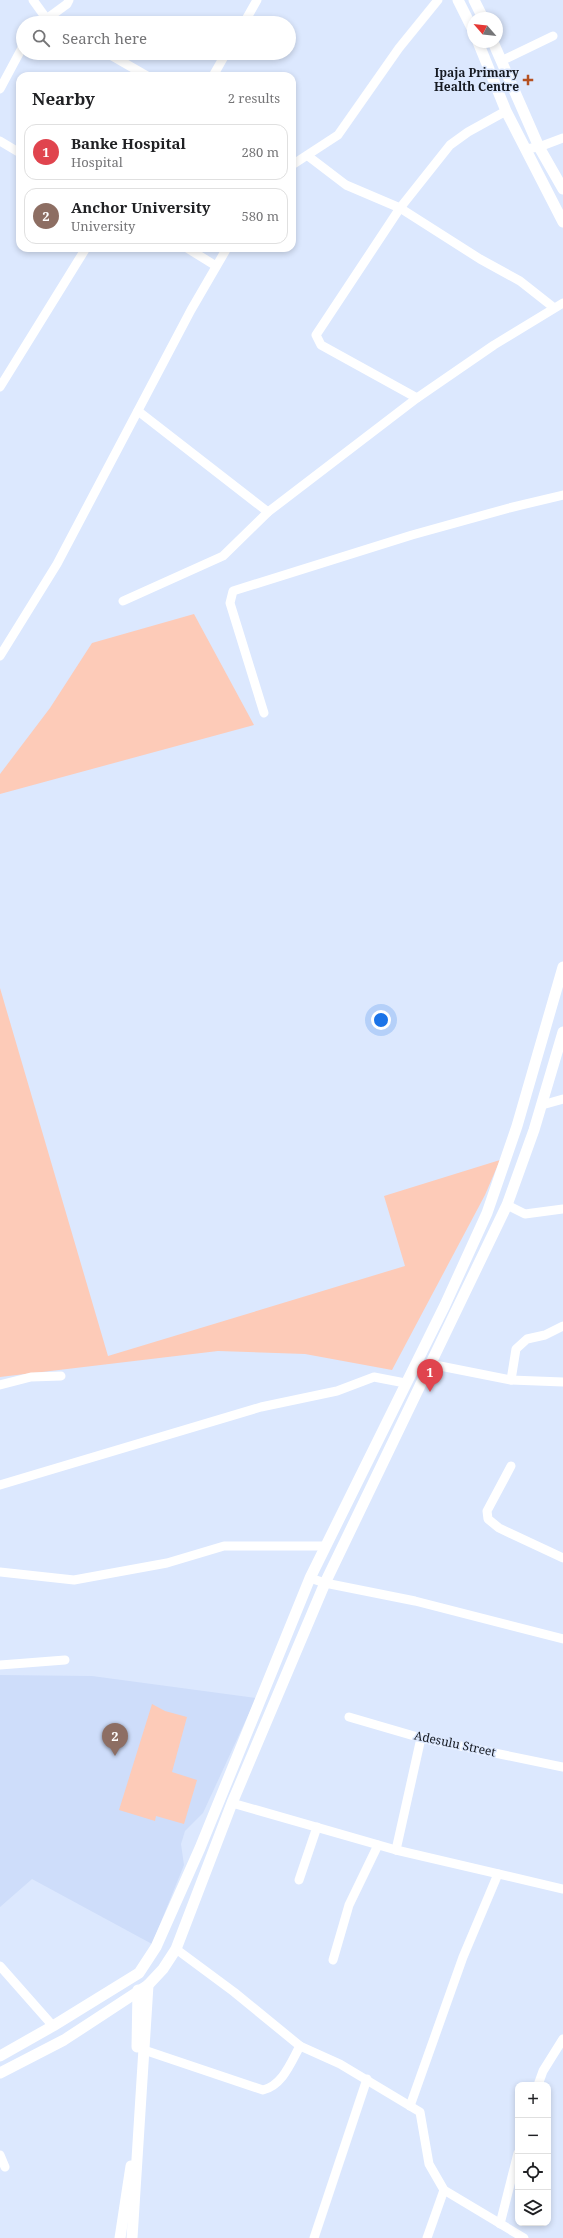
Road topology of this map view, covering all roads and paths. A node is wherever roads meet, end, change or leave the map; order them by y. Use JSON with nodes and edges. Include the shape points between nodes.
{"nodes":[{"id":1,"x":33,"y":0,"type":"edge"},
{"id":2,"x":69,"y":0,"type":"edge"},
{"id":3,"x":257,"y":0,"type":"edge"},
{"id":4,"x":438,"y":0,"type":"edge"},
{"id":5,"x":458,"y":0,"type":"edge"},
{"id":6,"x":474,"y":0,"type":"edge"},
{"id":7,"x":480,"y":12,"type":"edge"},
{"id":8,"x":42,"y":16,"type":"edge"},
{"id":9,"x":50,"y":16,"type":"edge"},
{"id":10,"x":248,"y":16,"type":"edge"},
{"id":11,"x":467,"y":18,"type":"edge"},
{"id":12,"x":553,"y":36,"type":"dead end"},
{"id":13,"x":481,"y":48,"type":"edge"},
{"id":14,"x":496,"y":48,"type":"edge"},
{"id":15,"x":484,"y":55,"type":"junction"},
{"id":16,"x":500,"y":58,"type":"junction"},
{"id":17,"x":16,"y":59,"type":"edge"},
{"id":18,"x":119,"y":60,"type":"edge"},
{"id":19,"x":222,"y":60,"type":"edge"},
{"id":20,"x":140,"y":72,"type":"edge"},
{"id":21,"x":215,"y":72,"type":"edge"},
{"id":22,"x":0,"y":89,"type":"edge"},
{"id":23,"x":506,"y":110,"type":"junction"},
{"id":24,"x":563,"y":138,"type":"edge"},
{"id":25,"x":0,"y":141,"type":"edge"},
{"id":26,"x":539,"y":147,"type":"junction"},
{"id":27,"x":525,"y":149,"type":"junction"},
{"id":28,"x":16,"y":151,"type":"edge"},
{"id":29,"x":308,"y":156,"type":"junction"},
{"id":30,"x":296,"y":163,"type":"edge"},
{"id":31,"x":563,"y":189,"type":"edge"},
{"id":32,"x":400,"y":208,"type":"junction"},
{"id":33,"x":563,"y":222,"type":"edge"},
{"id":34,"x":84,"y":252,"type":"edge"},
{"id":35,"x":193,"y":252,"type":"edge"},
{"id":36,"x":225,"y":252,"type":"edge"},
{"id":37,"x":216,"y":266,"type":"junction"},
{"id":38,"x":563,"y":302,"type":"edge"},
{"id":39,"x":554,"y":307,"type":"junction"},
{"id":40,"x":0,"y":387,"type":"edge"},
{"id":41,"x":417,"y":398,"type":"junction"},
{"id":42,"x":138,"y":411,"type":"junction"},
{"id":43,"x":563,"y":495,"type":"edge"},
{"id":44,"x":268,"y":512,"type":"junction"},
{"id":45,"x":123,"y":601,"type":"dead end"},
{"id":46,"x":0,"y":656,"type":"edge"},
{"id":47,"x":264,"y":713,"type":"dead end"},
{"id":48,"x":563,"y":967,"type":"edge"},
{"id":49,"x":563,"y":1032,"type":"edge"},
{"id":50,"x":563,"y":1099,"type":"edge"},
{"id":51,"x":542,"y":1105,"type":"junction"},
{"id":52,"x":507,"y":1205,"type":"junction"},
{"id":53,"x":563,"y":1209,"type":"edge"},
{"id":54,"x":563,"y":1326,"type":"edge"},
{"id":55,"x":430,"y":1364,"type":"junction"},
{"id":56,"x":61,"y":1376,"type":"dead end"},
{"id":57,"x":511,"y":1380,"type":"junction"},
{"id":58,"x":563,"y":1382,"type":"edge"},
{"id":59,"x":405,"y":1384,"type":"junction"},
{"id":60,"x":0,"y":1385,"type":"edge"},
{"id":61,"x":511,"y":1466,"type":"dead end"},
{"id":62,"x":0,"y":1485,"type":"edge"},
{"id":63,"x":325,"y":1546,"type":"junction"},
{"id":64,"x":563,"y":1558,"type":"edge"},
{"id":65,"x":0,"y":1572,"type":"edge"},
{"id":66,"x":310,"y":1578,"type":"junction"},
{"id":67,"x":325,"y":1583,"type":"junction"},
{"id":68,"x":563,"y":1639,"type":"edge"},
{"id":69,"x":65,"y":1660,"type":"dead end"},
{"id":70,"x":0,"y":1665,"type":"edge"},
{"id":71,"x":349,"y":1717,"type":"dead end"},
{"id":72,"x":421,"y":1738,"type":"junction"},
{"id":73,"x":563,"y":1767,"type":"edge"},
{"id":74,"x":232,"y":1803,"type":"junction"},
{"id":75,"x":317,"y":1827,"type":"junction"},
{"id":76,"x":378,"y":1845,"type":"junction"},
{"id":77,"x":396,"y":1850,"type":"junction"},
{"id":78,"x":498,"y":1874,"type":"junction"},
{"id":79,"x":299,"y":1880,"type":"dead end"},
{"id":80,"x":563,"y":1889,"type":"edge"},
{"id":81,"x":176,"y":1949,"type":"junction"},
{"id":82,"x":333,"y":1960,"type":"dead end"},
{"id":83,"x":0,"y":1966,"type":"edge"},
{"id":84,"x":143,"y":1988,"type":"junction"},
{"id":85,"x":53,"y":2026,"type":"junction"},
{"id":86,"x":563,"y":2040,"type":"edge"},
{"id":87,"x":300,"y":2046,"type":"junction"},
{"id":88,"x":144,"y":2050,"type":"junction"},
{"id":89,"x":0,"y":2056,"type":"edge"},
{"id":90,"x":0,"y":2073,"type":"edge"},
{"id":91,"x":367,"y":2080,"type":"junction"},
{"id":92,"x":539,"y":2082,"type":"edge"},
{"id":93,"x":410,"y":2106,"type":"junction"},
{"id":94,"x":518,"y":2154,"type":"edge"},
{"id":95,"x":0,"y":2155,"type":"edge"},
{"id":96,"x":5,"y":2167,"type":"dead end"},
{"id":97,"x":444,"y":2190,"type":"junction"},
{"id":98,"x":500,"y":2224,"type":"junction"},
{"id":99,"x":120,"y":2238,"type":"edge"},
{"id":100,"x":132,"y":2238,"type":"edge"},
{"id":101,"x":314,"y":2238,"type":"edge"},
{"id":102,"x":427,"y":2238,"type":"edge"},
{"id":103,"x":524,"y":2238,"type":"edge"}],
"edges":[{"from":1,"to":8,"type":"street"},
{"from":2,"to":9,"type":"street"},
{"from":3,"to":10,"type":"street"},
{"from":4,"to":29,"type":"street","via":[[399,48],[338,135]]},
{"from":5,"to":11,"type":"street"},
{"from":6,"to":7,"type":"street"},
{"from":12,"to":16,"type":"street"},
{"from":13,"to":15,"type":"street"},
{"from":14,"to":16,"type":"street"},
{"from":15,"to":16,"type":"street"},
{"from":15,"to":23,"type":"street"},
{"from":16,"to":26,"type":"street"},
{"from":17,"to":22,"type":"street"},
{"from":18,"to":20,"type":"street"},
{"from":19,"to":21,"type":"street"},
{"from":23,"to":27,"type":"street"},
{"from":23,"to":32,"type":"street","via":[[450,145]]},
{"from":24,"to":26,"type":"street"},
{"from":25,"to":28,"type":"street"},
{"from":26,"to":27,"type":"street"},
{"from":26,"to":31,"type":"street"},
{"from":27,"to":33,"type":"street"},
{"from":29,"to":30,"type":"street"},
{"from":29,"to":32,"type":"street","via":[[346,186]]},
{"from":32,"to":39,"type":"street","via":[[520,281]]},
{"from":32,"to":41,"type":"street","via":[[316,335],[321,345]]},
{"from":34,"to":40,"type":"street"},
{"from":35,"to":37,"type":"street"},
{"from":36,"to":37,"type":"street"},
{"from":37,"to":42,"type":"street"},
{"from":38,"to":39,"type":"street"},
{"from":39,"to":41,"type":"street"},
{"from":41,"to":44,"type":"street"},
{"from":42,"to":44,"type":"street"},
{"from":42,"to":46,"type":"street","via":[[57,564]]},
{"from":43,"to":47,"type":"street","via":[[412,535],[234,591],[230,603]]},
{"from":44,"to":45,"type":"street","via":[[223,556]]},
{"from":48,"to":59,"type":"street","via":[[517,1126],[487,1213],[446,1305]]},
{"from":49,"to":51,"type":"street"},
{"from":50,"to":51,"type":"street"},
{"from":51,"to":52,"type":"street"},
{"from":52,"to":53,"type":"street","via":[[525,1214]]},
{"from":52,"to":55,"type":"street","via":[[488,1249]]},
{"from":54,"to":57,"type":"street","via":[[545,1335],[527,1339],[516,1349]]},
{"from":55,"to":57,"type":"street"},
{"from":55,"to":67,"type":"street"},
{"from":56,"to":60,"type":"street","via":[[30,1377]]},
{"from":57,"to":58,"type":"street"},
{"from":59,"to":62,"type":"street","via":[[374,1377],[337,1390],[261,1407]]},
{"from":59,"to":63,"type":"street"},
{"from":61,"to":64,"type":"street","via":[[487,1511],[488,1519],[499,1528]]},
{"from":63,"to":65,"type":"street","via":[[224,1546],[166,1563],[74,1580]]},
{"from":63,"to":66,"type":"street"},
{"from":66,"to":67,"type":"street"},
{"from":66,"to":85,"type":"street","via":[[200,1848],[156,1947],[139,1973]]},
{"from":67,"to":68,"type":"street","via":[[415,1601]]},
{"from":67,"to":74,"type":"street"},
{"from":69,"to":70,"type":"street"},
{"from":71,"to":72,"type":"street","name":"Adesulu Street"},
{"from":72,"to":73,"type":"street","name":"Adesulu Street"},
{"from":72,"to":77,"type":"street"},
{"from":74,"to":75,"type":"street"},
{"from":74,"to":81,"type":"street"},
{"from":75,"to":76,"type":"street"},
{"from":75,"to":79,"type":"street"},
{"from":76,"to":77,"type":"street"},
{"from":76,"to":82,"type":"street","via":[[349,1905]]},
{"from":77,"to":78,"type":"street"},
{"from":78,"to":80,"type":"street"},
{"from":78,"to":93,"type":"street","via":[[463,1957]]},
{"from":81,"to":84,"type":"street","via":[[163,1969]]},
{"from":81,"to":87,"type":"street"},
{"from":83,"to":85,"type":"street"},
{"from":84,"to":88,"type":"street"},
{"from":84,"to":90,"type":"street","via":[[64,2040]]},
{"from":84,"to":99,"type":"street","via":[[131,2167]]},
{"from":85,"to":89,"type":"street"},
{"from":86,"to":92,"type":"street","via":[[543,2071]]},
{"from":87,"to":88,"type":"street","via":[[284,2074],[271,2088],[263,2090]]},
{"from":87,"to":91,"type":"street","via":[[340,2064]]},
{"from":88,"to":100,"type":"street"},
{"from":91,"to":93,"type":"street"},
{"from":91,"to":101,"type":"street"},
{"from":93,"to":97,"type":"street","via":[[421,2114],[429,2164]]},
{"from":94,"to":98,"type":"street"},
{"from":95,"to":96,"type":"street"},
{"from":97,"to":98,"type":"street"},
{"from":97,"to":102,"type":"street"},
{"from":98,"to":103,"type":"street"}]}
